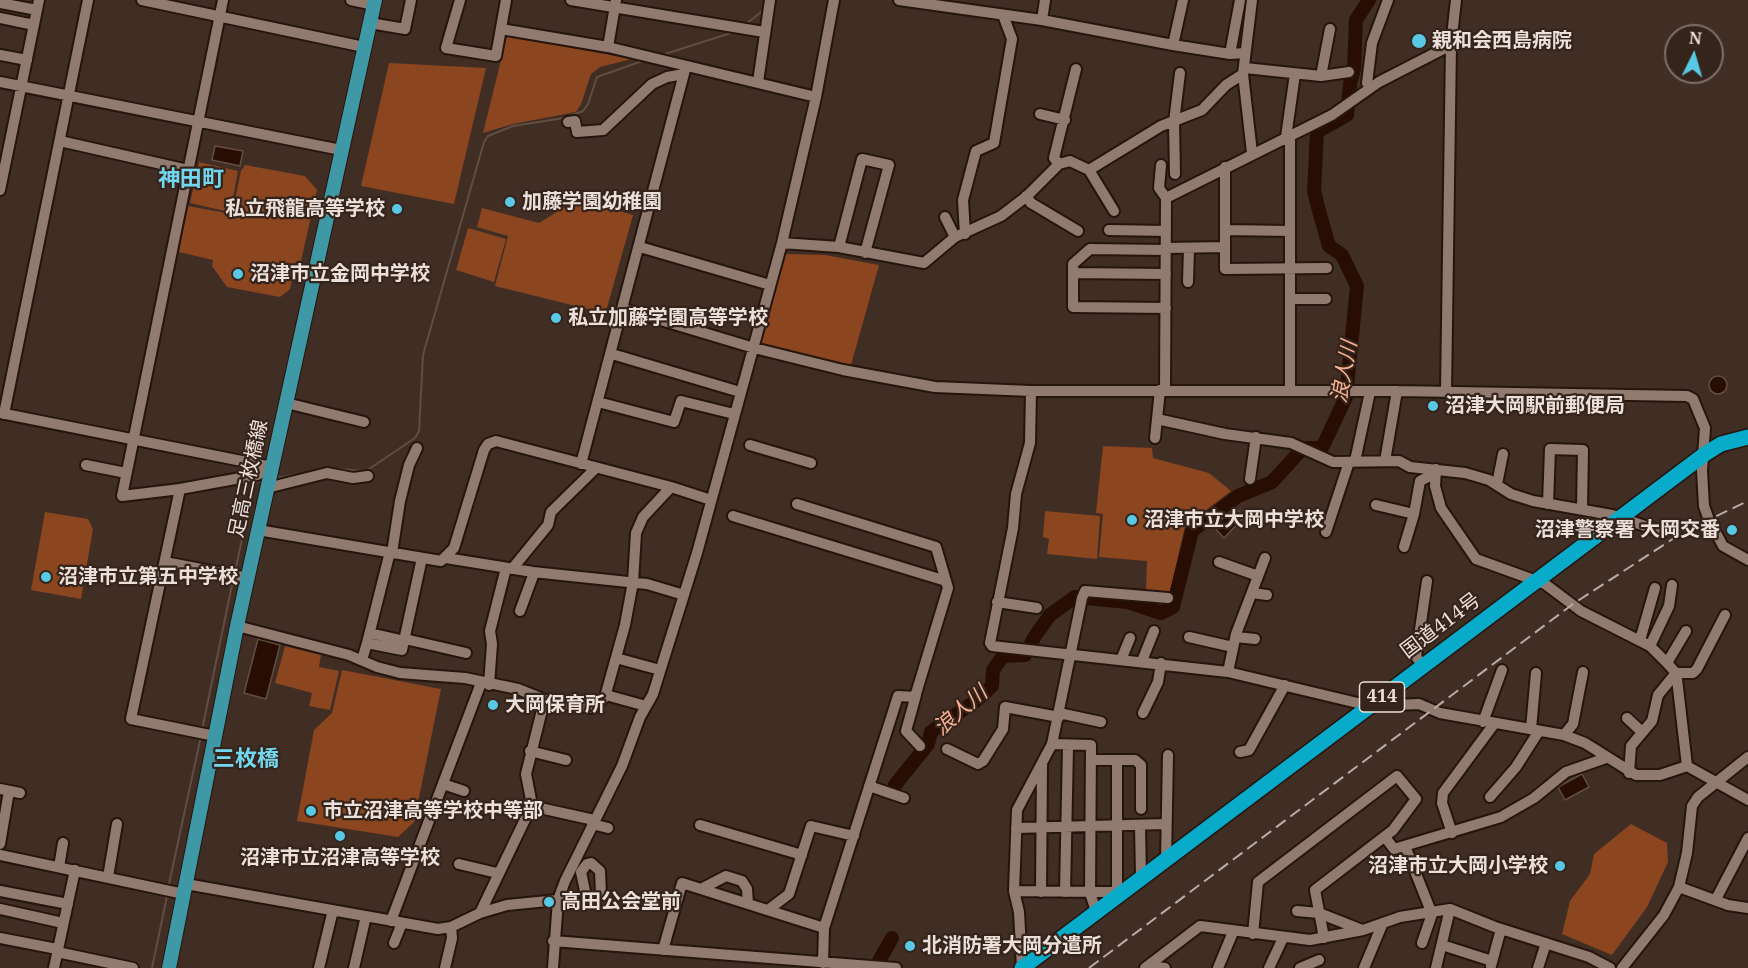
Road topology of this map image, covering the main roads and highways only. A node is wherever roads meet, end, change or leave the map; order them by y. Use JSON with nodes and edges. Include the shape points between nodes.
{"nodes":[{"id":1,"x":374,"y":2,"type":"edge"},
{"id":2,"x":1748,"y":437,"type":"edge"},
{"id":3,"x":169,"y":968,"type":"edge"},
{"id":4,"x":1022,"y":968,"type":"edge"}],
"edges":[{"from":1,"to":3,"type":"main road","name":"足高三枚橋線","via":[[258,531],[244,577]]},
{"from":2,"to":4,"type":"highway","name":"国道414号","number":"414","via":[[1721,444],[1705,454]]}]}
